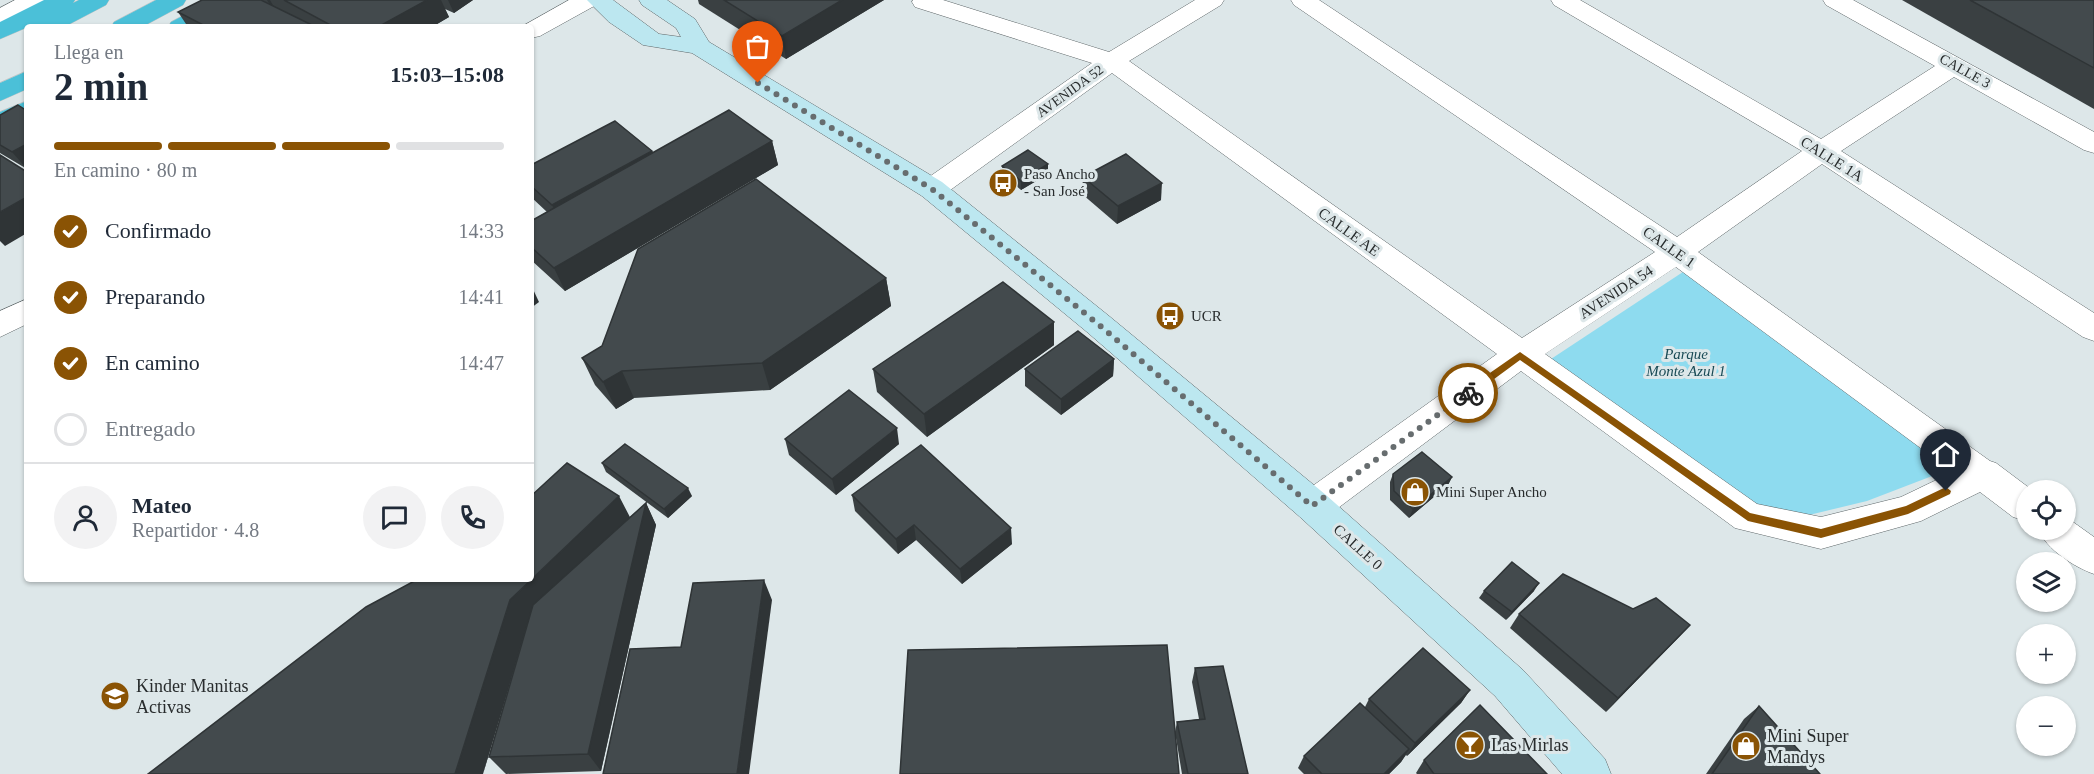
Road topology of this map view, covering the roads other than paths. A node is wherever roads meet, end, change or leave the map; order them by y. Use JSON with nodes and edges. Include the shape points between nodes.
{"nodes":[{"id":1,"x":34,"y":0,"type":"edge"},
{"id":2,"x":63,"y":0,"type":"edge"},
{"id":3,"x":97,"y":0,"type":"edge"},
{"id":4,"x":174,"y":0,"type":"edge"},
{"id":5,"x":231,"y":0,"type":"edge"},
{"id":6,"x":587,"y":0,"type":"edge"},
{"id":7,"x":599,"y":0,"type":"edge"},
{"id":8,"x":651,"y":0,"type":"edge"},
{"id":9,"x":1212,"y":0,"type":"edge"},
{"id":10,"x":1303,"y":0,"type":"edge"},
{"id":11,"x":1563,"y":0,"type":"edge"},
{"id":12,"x":1835,"y":0,"type":"edge"},
{"id":13,"x":924,"y":2,"type":"dead end"},
{"id":14,"x":0,"y":17,"type":"edge"},
{"id":15,"x":51,"y":24,"type":"edge"},
{"id":16,"x":129,"y":24,"type":"edge"},
{"id":17,"x":186,"y":24,"type":"edge"},
{"id":18,"x":534,"y":29,"type":"edge"},
{"id":19,"x":0,"y":32,"type":"edge"},
{"id":20,"x":24,"y":38,"type":"edge"},
{"id":21,"x":699,"y":47,"type":"junction"},
{"id":22,"x":0,"y":50,"type":"edge"},
{"id":23,"x":1112,"y":61,"type":"junction"},
{"id":24,"x":1954,"y":65,"type":"junction"},
{"id":25,"x":24,"y":81,"type":"edge"},
{"id":26,"x":0,"y":93,"type":"edge"},
{"id":27,"x":24,"y":111,"type":"edge"},
{"id":28,"x":0,"y":123,"type":"edge"},
{"id":29,"x":2094,"y":144,"type":"edge"},
{"id":30,"x":1822,"y":151,"type":"junction"},
{"id":31,"x":932,"y":189,"type":"junction"},
{"id":32,"x":1677,"y":252,"type":"junction"},
{"id":33,"x":24,"y":312,"type":"edge"},
{"id":34,"x":0,"y":325,"type":"edge"},
{"id":35,"x":2094,"y":329,"type":"edge"},
{"id":36,"x":1520,"y":355,"type":"junction"},
{"id":37,"x":1984,"y":473,"type":"junction"},
{"id":38,"x":2016,"y":498,"type":"edge"},
{"id":39,"x":1312,"y":506,"type":"junction"},
{"id":40,"x":2070,"y":540,"type":"edge"},
{"id":41,"x":2094,"y":558,"type":"edge"},
{"id":42,"x":1590,"y":774,"type":"edge"}],
"edges":[{"from":1,"to":14,"type":"street"},
{"from":2,"to":19,"type":"highway"},
{"from":3,"to":15,"type":"highway"},
{"from":4,"to":16,"type":"highway"},
{"from":5,"to":17,"type":"highway"},
{"from":6,"to":18,"type":"street"},
{"from":7,"to":21,"type":"main road","name":"CALLE 0","via":[[652,40]]},
{"from":8,"to":21,"type":"main road","name":"CALLE 0","via":[[687,24]]},
{"from":9,"to":23,"type":"street","name":"AVENIDA 52"},
{"from":10,"to":32,"type":"street","name":"CALLE 1"},
{"from":11,"to":30,"type":"street","name":"CALLE 1A"},
{"from":12,"to":24,"type":"street","name":"CALLE 3"},
{"from":13,"to":23,"type":"street","name":"CALLE AE"},
{"from":20,"to":22,"type":"highway"},
{"from":21,"to":31,"type":"main road","name":"CALLE 0"},
{"from":23,"to":31,"type":"street","name":"AVENIDA 52"},
{"from":23,"to":36,"type":"street","name":"CALLE AE"},
{"from":24,"to":29,"type":"street","name":"CALLE 3"},
{"from":24,"to":30,"type":"street","name":"AVENIDA 54"},
{"from":25,"to":26,"type":"highway"},
{"from":27,"to":28,"type":"highway"},
{"from":30,"to":32,"type":"street","name":"AVENIDA 54"},
{"from":30,"to":35,"type":"street","name":"CALLE 1A"},
{"from":31,"to":39,"type":"main road","name":"CALLE 0"},
{"from":32,"to":36,"type":"street","name":"AVENIDA 54"},
{"from":32,"to":37,"type":"street","name":"CALLE 1"},
{"from":33,"to":34,"type":"street"},
{"from":36,"to":37,"type":"street","name":"CALLE AE","via":[[1748,517],[1821,533],[1908,510]]},
{"from":36,"to":39,"type":"street","name":"AVENIDA 54"},
{"from":37,"to":38,"type":"street","name":"CALLE 1"},
{"from":39,"to":42,"type":"main road","name":"CALLE 0","via":[[1509,683]]},
{"from":40,"to":41,"type":"street"}]}
